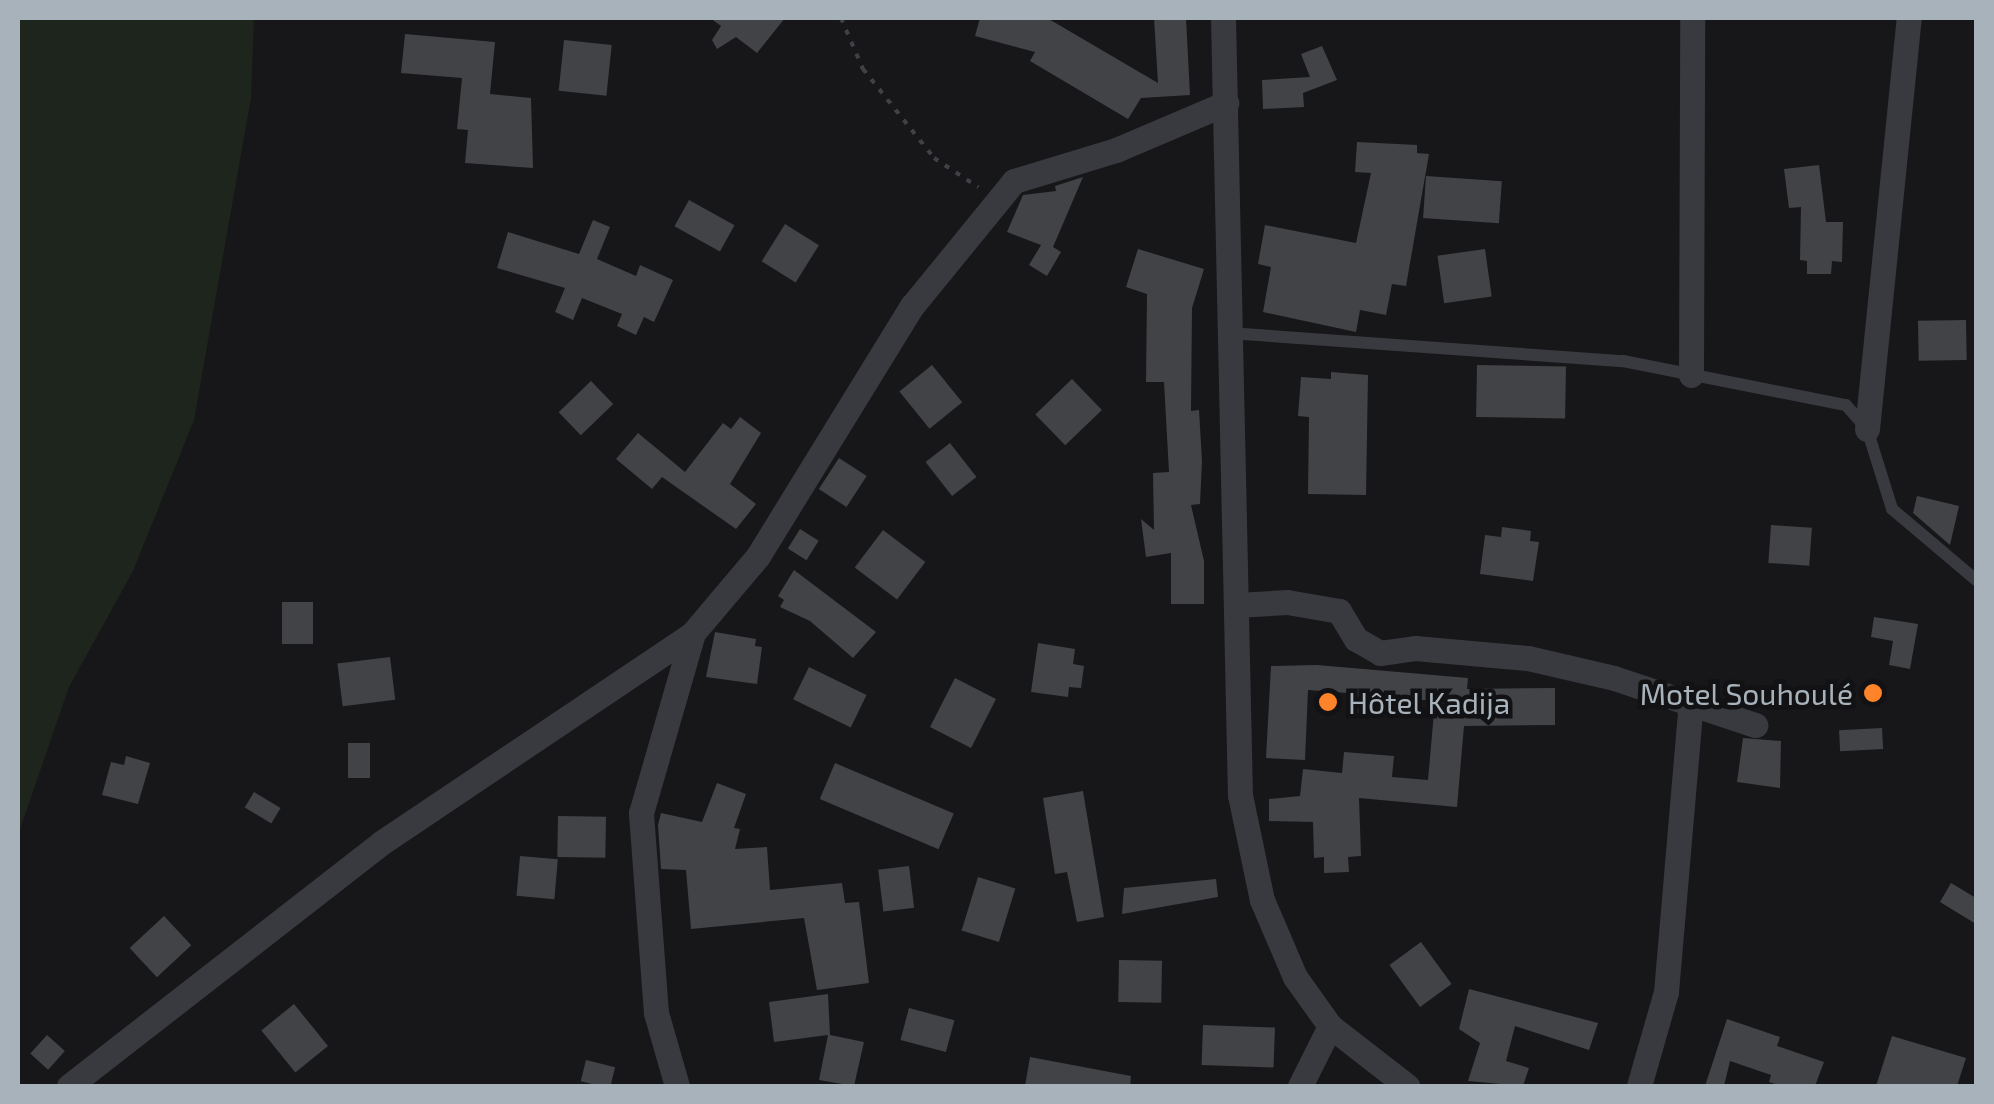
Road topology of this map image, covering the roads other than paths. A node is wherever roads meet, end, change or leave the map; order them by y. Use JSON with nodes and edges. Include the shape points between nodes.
{"nodes":[{"id":1,"x":1223,"y":18,"type":"edge"},
{"id":2,"x":1692,"y":18,"type":"edge"},
{"id":3,"x":1909,"y":18,"type":"edge"},
{"id":4,"x":1226,"y":103,"type":"junction"},
{"id":5,"x":1226,"y":332,"type":"junction"},
{"id":6,"x":1692,"y":374,"type":"junction"},
{"id":7,"x":1867,"y":429,"type":"junction"},
{"id":8,"x":1976,"y":580,"type":"edge"},
{"id":9,"x":1237,"y":606,"type":"junction"},
{"id":10,"x":693,"y":634,"type":"junction"},
{"id":11,"x":1691,"y":703,"type":"junction"},
{"id":12,"x":1755,"y":725,"type":"dead end"},
{"id":13,"x":1330,"y":1026,"type":"junction"},
{"id":14,"x":69,"y":1086,"type":"edge"},
{"id":15,"x":677,"y":1086,"type":"edge"},
{"id":16,"x":1300,"y":1086,"type":"edge"},
{"id":17,"x":1407,"y":1086,"type":"edge"},
{"id":18,"x":1639,"y":1086,"type":"edge"}],
"edges":[{"from":1,"to":4,"type":"street"},
{"from":2,"to":6,"type":"street"},
{"from":3,"to":7,"type":"street"},
{"from":4,"to":5,"type":"street"},
{"from":4,"to":10,"type":"street","via":[[1116,150],[1014,181],[912,306],[758,556]]},
{"from":5,"to":6,"type":"lane","via":[[1511,350]]},
{"from":5,"to":9,"type":"street"},
{"from":6,"to":7,"type":"lane","via":[[1846,405]]},
{"from":7,"to":8,"type":"lane","via":[[1892,509]]},
{"from":9,"to":11,"type":"street","via":[[1287,602],[1339,611],[1356,639],[1380,654],[1414,648],[1528,658]]},
{"from":9,"to":13,"type":"street","via":[[1240,795],[1262,900],[1295,977]]},
{"from":10,"to":14,"type":"street","via":[[381,843]]},
{"from":10,"to":15,"type":"street","via":[[641,813],[656,1012]]},
{"from":11,"to":12,"type":"street"},
{"from":11,"to":18,"type":"street","via":[[1666,992]]},
{"from":13,"to":16,"type":"street"},
{"from":13,"to":17,"type":"street"}]}
